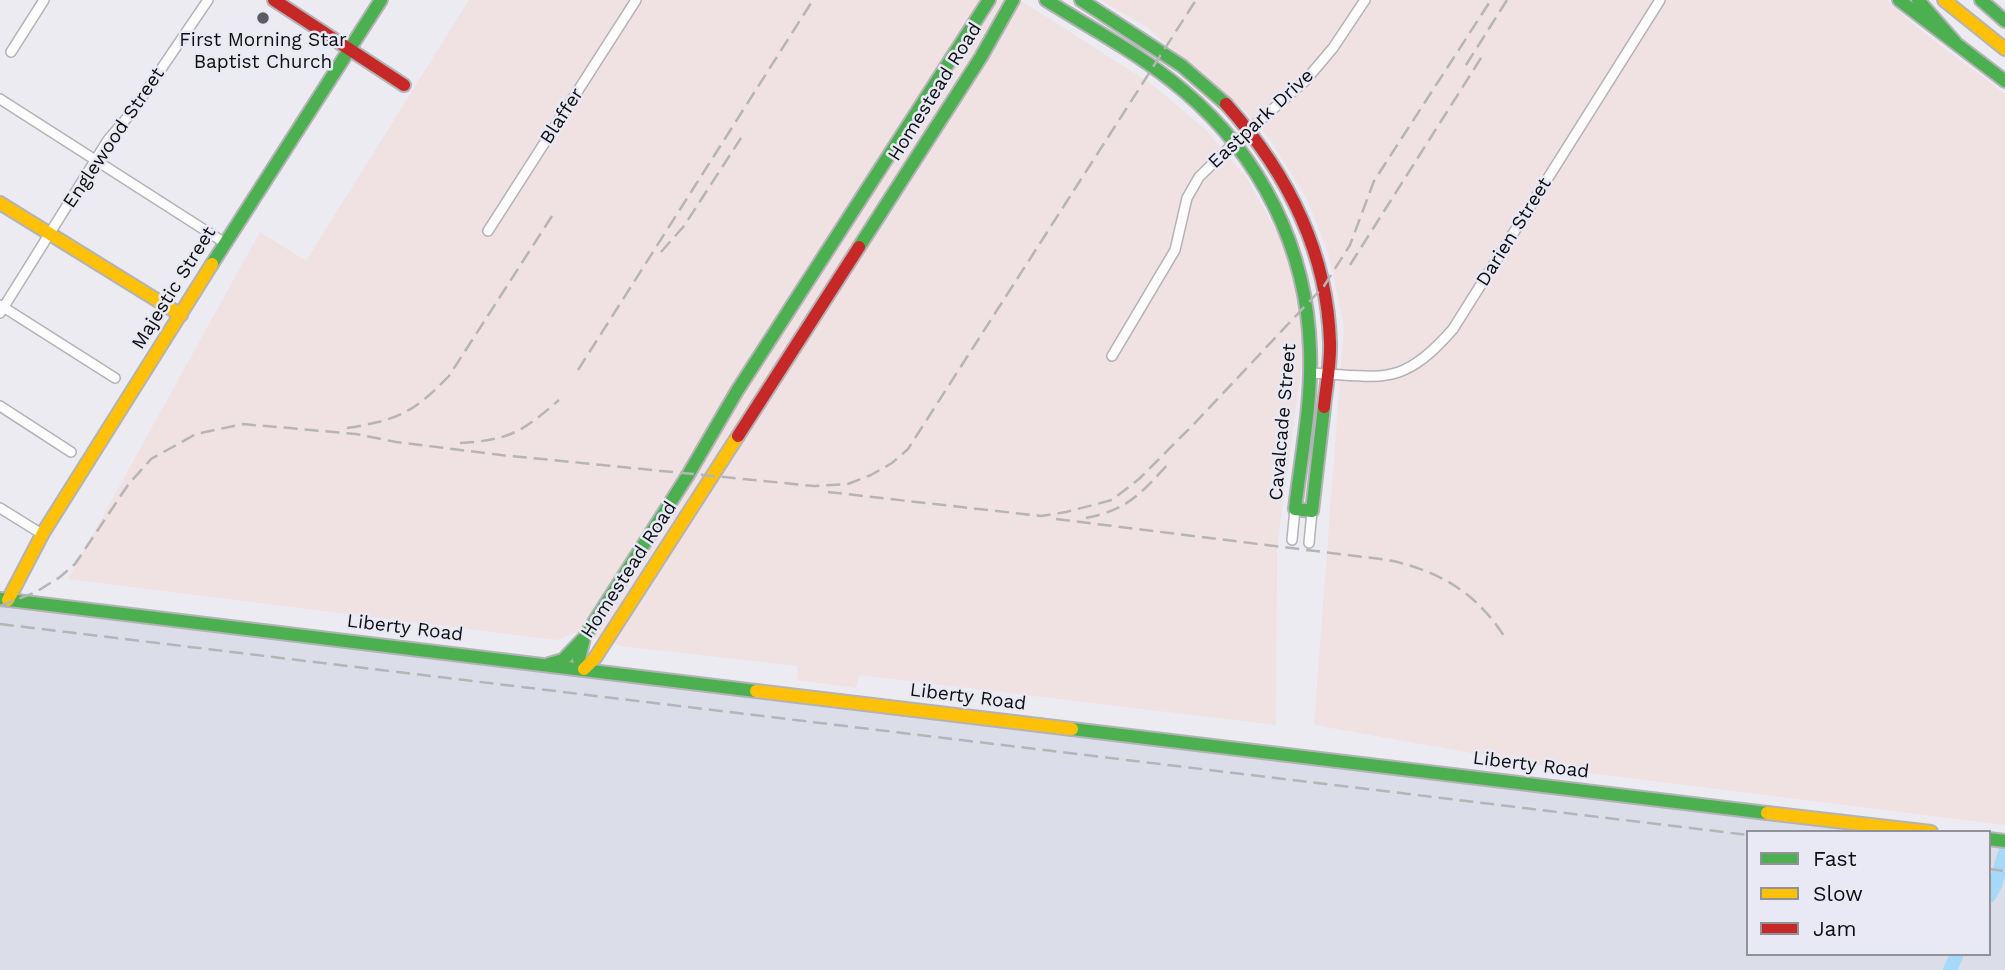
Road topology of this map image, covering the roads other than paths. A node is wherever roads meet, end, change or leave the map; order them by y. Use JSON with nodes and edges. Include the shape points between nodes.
{"nodes":[{"id":1,"x":44,"y":0,"type":"edge"},
{"id":2,"x":208,"y":0,"type":"edge"},
{"id":3,"x":274,"y":0,"type":"edge"},
{"id":4,"x":381,"y":0,"type":"edge"},
{"id":5,"x":636,"y":0,"type":"edge"},
{"id":6,"x":989,"y":0,"type":"edge"},
{"id":7,"x":1013,"y":0,"type":"edge"},
{"id":8,"x":1046,"y":0,"type":"edge"},
{"id":9,"x":1081,"y":0,"type":"edge"},
{"id":10,"x":1365,"y":0,"type":"edge"},
{"id":11,"x":1660,"y":0,"type":"edge"},
{"id":12,"x":1899,"y":0,"type":"edge"},
{"id":13,"x":1918,"y":0,"type":"edge"},
{"id":14,"x":1944,"y":0,"type":"edge"},
{"id":15,"x":1981,"y":0,"type":"edge"},
{"id":16,"x":1996,"y":0,"type":"edge"},
{"id":17,"x":2005,"y":5,"type":"edge"},
{"id":18,"x":2005,"y":21,"type":"edge"},
{"id":19,"x":1141,"y":38,"type":"junction"},
{"id":20,"x":1955,"y":42,"type":"junction"},
{"id":21,"x":2005,"y":49,"type":"edge"},
{"id":22,"x":349,"y":50,"type":"junction"},
{"id":23,"x":11,"y":52,"type":"dead end"},
{"id":24,"x":1131,"y":54,"type":"junction"},
{"id":25,"x":2005,"y":81,"type":"edge"},
{"id":26,"x":404,"y":85,"type":"dead end"},
{"id":27,"x":931,"y":91,"type":"junction"},
{"id":28,"x":0,"y":99,"type":"edge"},
{"id":29,"x":951,"y":104,"type":"junction"},
{"id":30,"x":1249,"y":130,"type":"junction"},
{"id":31,"x":1235,"y":142,"type":"junction"},
{"id":32,"x":96,"y":160,"type":"junction"},
{"id":33,"x":883,"y":164,"type":"junction"},
{"id":34,"x":904,"y":177,"type":"junction"},
{"id":35,"x":0,"y":203,"type":"edge"},
{"id":36,"x":1296,"y":205,"type":"junction"},
{"id":37,"x":1279,"y":212,"type":"junction"},
{"id":38,"x":488,"y":232,"type":"dead end"},
{"id":39,"x":50,"y":234,"type":"junction"},
{"id":40,"x":225,"y":243,"type":"junction"},
{"id":41,"x":799,"y":293,"type":"junction"},
{"id":42,"x":1,"y":308,"type":"edge"},
{"id":43,"x":820,"y":308,"type":"junction"},
{"id":44,"x":181,"y":315,"type":"junction"},
{"id":45,"x":1112,"y":355,"type":"dead end"},
{"id":46,"x":1310,"y":373,"type":"junction"},
{"id":47,"x":1328,"y":374,"type":"junction"},
{"id":48,"x":116,"y":378,"type":"dead end"},
{"id":49,"x":737,"y":391,"type":"junction"},
{"id":50,"x":759,"y":404,"type":"junction"},
{"id":51,"x":0,"y":407,"type":"edge"},
{"id":52,"x":71,"y":452,"type":"dead end"},
{"id":53,"x":0,"y":508,"type":"edge"},
{"id":54,"x":1295,"y":509,"type":"junction"},
{"id":55,"x":1312,"y":511,"type":"junction"},
{"id":56,"x":42,"y":534,"type":"junction"},
{"id":57,"x":1292,"y":540,"type":"dead end"},
{"id":58,"x":1309,"y":543,"type":"dead end"},
{"id":59,"x":634,"y":559,"type":"junction"},
{"id":60,"x":652,"y":569,"type":"junction"},
{"id":61,"x":4,"y":599,"type":"edge"},
{"id":62,"x":584,"y":638,"type":"junction"},
{"id":63,"x":604,"y":644,"type":"junction"},
{"id":64,"x":549,"y":664,"type":"junction"},
{"id":65,"x":584,"y":669,"type":"junction"},
{"id":66,"x":634,"y":675,"type":"junction"},
{"id":67,"x":1913,"y":830,"type":"edge"}],
"edges":[{"from":1,"to":23,"type":"street"},
{"from":2,"to":32,"type":"street","name":"Englewood Street"},
{"from":3,"to":22,"type":"main road"},
{"from":4,"to":22,"type":"main road","name":"Majestic Street"},
{"from":5,"to":38,"type":"street","name":"Blaffer"},
{"from":6,"to":27,"type":"main road","name":"Homestead Road"},
{"from":7,"to":29,"type":"main road","name":"Homestead Road"},
{"from":8,"to":24,"type":"main road","name":"Cavalcade Street"},
{"from":9,"to":19,"type":"main road","name":"Cavalcade Street"},
{"from":10,"to":30,"type":"street","name":"Eastpark Drive","via":[[1306,81]]},
{"from":11,"to":47,"type":"street","name":"Darien Street","via":[[1453,329],[1406,370],[1359,377]]},
{"from":12,"to":20,"type":"main road"},
{"from":13,"to":20,"type":"main road"},
{"from":14,"to":21,"type":"main road"},
{"from":15,"to":18,"type":"main road"},
{"from":16,"to":17,"type":"main road"},
{"from":19,"to":24,"type":"main road"},
{"from":19,"to":30,"type":"main road","name":"Cavalcade Street","via":[[1196,77]]},
{"from":20,"to":25,"type":"main road"},
{"from":22,"to":26,"type":"main road"},
{"from":22,"to":40,"type":"main road","name":"Majestic Street"},
{"from":24,"to":31,"type":"main road","name":"Cavalcade Street","via":[[1182,89]]},
{"from":27,"to":29,"type":"main road"},
{"from":27,"to":33,"type":"main road","name":"Homestead Road"},
{"from":28,"to":32,"type":"street"},
{"from":29,"to":34,"type":"main road","name":"Homestead Road"},
{"from":30,"to":31,"type":"street","name":"Eastpark Drive"},
{"from":30,"to":36,"type":"main road","name":"Cavalcade Street","via":[[1278,169]]},
{"from":31,"to":37,"type":"main road","name":"Cavalcade Street"},
{"from":31,"to":45,"type":"street","name":"Eastpark Drive","via":[[1199,177],[1187,198],[1175,250]]},
{"from":32,"to":39,"type":"street","name":"Englewood Street"},
{"from":32,"to":40,"type":"street"},
{"from":33,"to":34,"type":"main road"},
{"from":33,"to":41,"type":"main road","name":"Homestead Road"},
{"from":34,"to":43,"type":"main road","name":"Homestead Road"},
{"from":35,"to":39,"type":"main road"},
{"from":36,"to":37,"type":"main road"},
{"from":36,"to":47,"type":"main road","name":"Cavalcade Street","via":[[1324,286]]},
{"from":37,"to":46,"type":"main road","name":"Cavalcade Street","via":[[1303,280]]},
{"from":39,"to":42,"type":"street","name":"Englewood Street"},
{"from":39,"to":44,"type":"main road"},
{"from":40,"to":44,"type":"main road","name":"Majestic Street"},
{"from":41,"to":43,"type":"main road"},
{"from":41,"to":49,"type":"main road","name":"Homestead Road"},
{"from":42,"to":48,"type":"street"},
{"from":43,"to":50,"type":"main road","name":"Homestead Road"},
{"from":44,"to":56,"type":"main road","name":"Majestic Street"},
{"from":46,"to":47,"type":"street","name":"Darien Street"},
{"from":46,"to":54,"type":"main road","name":"Cavalcade Street"},
{"from":47,"to":55,"type":"main road","name":"Cavalcade Street"},
{"from":49,"to":50,"type":"main road"},
{"from":49,"to":59,"type":"main road","name":"Homestead Road"},
{"from":50,"to":60,"type":"main road","name":"Homestead Road"},
{"from":51,"to":52,"type":"street"},
{"from":53,"to":56,"type":"street"},
{"from":54,"to":55,"type":"main road"},
{"from":54,"to":57,"type":"street","name":"Cavalcade Street"},
{"from":55,"to":58,"type":"street","name":"Cavalcade Street"},
{"from":56,"to":61,"type":"main road","name":"Majestic Street"},
{"from":59,"to":60,"type":"main road"},
{"from":59,"to":62,"type":"main road","name":"Homestead Road"},
{"from":60,"to":63,"type":"main road","name":"Homestead Road"},
{"from":61,"to":64,"type":"main road","name":"Liberty Road"},
{"from":62,"to":64,"type":"main road","via":[[563,660]]},
{"from":62,"to":65,"type":"main road","name":"Homestead Road","via":[[579,659]]},
{"from":63,"to":65,"type":"main road","name":"Homestead Road"},
{"from":63,"to":66,"type":"main road","via":[[611,665]]},
{"from":64,"to":65,"type":"main road","name":"Liberty Road"},
{"from":65,"to":66,"type":"main road","name":"Liberty Road"},
{"from":66,"to":67,"type":"main road","name":"Liberty Road"}]}
